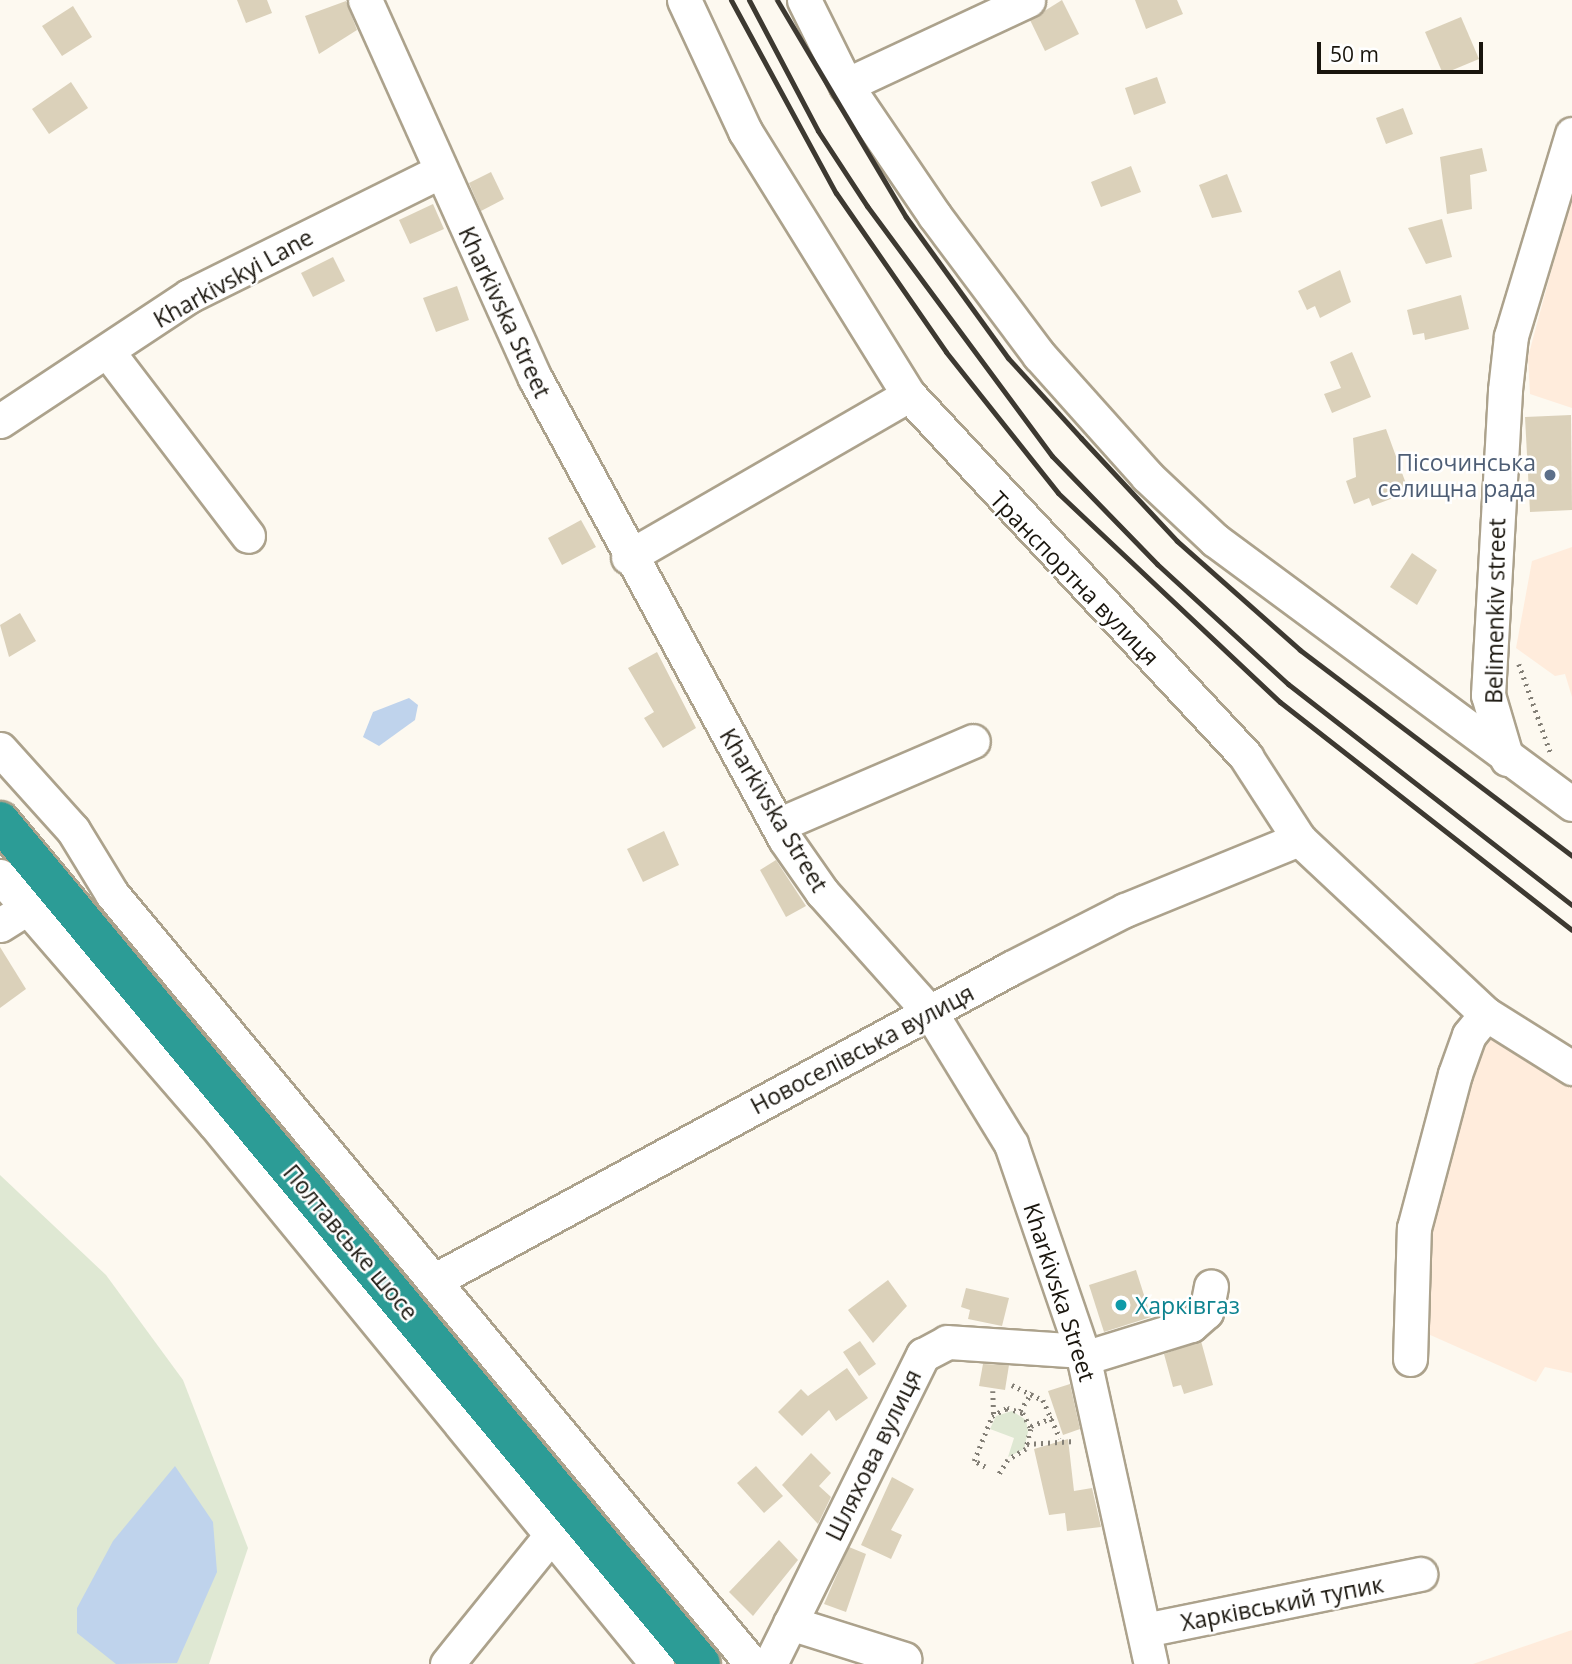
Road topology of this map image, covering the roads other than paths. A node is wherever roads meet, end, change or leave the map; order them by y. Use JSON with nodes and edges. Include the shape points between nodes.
{"nodes":[{"id":1,"x":365,"y":0,"type":"edge"},
{"id":2,"x":684,"y":0,"type":"edge"},
{"id":3,"x":804,"y":0,"type":"edge"},
{"id":4,"x":1028,"y":0,"type":"edge"},
{"id":5,"x":846,"y":85,"type":"junction"},
{"id":6,"x":1572,"y":135,"type":"edge"},
{"id":7,"x":439,"y":172,"type":"junction"},
{"id":8,"x":1566,"y":178,"type":"edge"},
{"id":9,"x":108,"y":352,"type":"junction"},
{"id":10,"x":909,"y":395,"type":"junction"},
{"id":11,"x":0,"y":421,"type":"edge"},
{"id":12,"x":247,"y":536,"type":"dead end"},
{"id":13,"x":628,"y":557,"type":"junction"},
{"id":14,"x":973,"y":741,"type":"dead end"},
{"id":15,"x":0,"y":749,"type":"edge"},
{"id":16,"x":1507,"y":759,"type":"junction"},
{"id":17,"x":1572,"y":804,"type":"edge"},
{"id":18,"x":0,"y":821,"type":"edge"},
{"id":19,"x":778,"y":825,"type":"junction"},
{"id":20,"x":1299,"y":839,"type":"junction"},
{"id":21,"x":0,"y":876,"type":"edge"},
{"id":22,"x":14,"y":916,"type":"edge"},
{"id":23,"x":1486,"y":1014,"type":"junction"},
{"id":24,"x":932,"y":1015,"type":"junction"},
{"id":25,"x":1572,"y":1068,"type":"edge"},
{"id":26,"x":435,"y":1280,"type":"junction"},
{"id":27,"x":1211,"y":1286,"type":"dead end"},
{"id":28,"x":1083,"y":1354,"type":"junction"},
{"id":29,"x":1410,"y":1359,"type":"dead end"},
{"id":30,"x":552,"y":1534,"type":"junction"},
{"id":31,"x":1420,"y":1574,"type":"dead end"},
{"id":32,"x":790,"y":1623,"type":"junction"},
{"id":33,"x":1145,"y":1630,"type":"junction"},
{"id":34,"x":904,"y":1659,"type":"dead end"},
{"id":35,"x":447,"y":1664,"type":"edge"},
{"id":36,"x":657,"y":1664,"type":"edge"},
{"id":37,"x":701,"y":1664,"type":"edge"},
{"id":38,"x":752,"y":1664,"type":"edge"},
{"id":39,"x":770,"y":1664,"type":"edge"},
{"id":40,"x":1151,"y":1664,"type":"edge"}],
"edges":[{"from":1,"to":7,"type":"street","name":"Kharkivska Street"},
{"from":2,"to":10,"type":"street","name":"Транспортна вулиця","via":[[745,131]]},
{"from":3,"to":5,"type":"street"},
{"from":4,"to":5,"type":"street"},
{"from":5,"to":16,"type":"street","via":[[1038,355],[1147,476],[1215,540]]},
{"from":6,"to":8,"type":"street","name":"Belimenkiv street"},
{"from":7,"to":9,"type":"street","name":"Kharkivskyi Lane","via":[[232,273]]},
{"from":7,"to":13,"type":"street","name":"Kharkivska Street"},
{"from":8,"to":16,"type":"street","name":"Belimenkiv street","via":[[1511,335],[1505,390],[1488,695]]},
{"from":9,"to":11,"type":"street","name":"Kharkivskyi Lane"},
{"from":9,"to":12,"type":"street"},
{"from":10,"to":13,"type":"street"},
{"from":10,"to":20,"type":"street","name":"Транспортна вулиця","via":[[1246,757]]},
{"from":13,"to":19,"type":"street","name":"Kharkivska Street"},
{"from":14,"to":19,"type":"street"},
{"from":15,"to":26,"type":"street","via":[[73,830],[112,894]]},
{"from":16,"to":17,"type":"street"},
{"from":18,"to":37,"type":"highway","name":"Полтавське шосе"},
{"from":19,"to":24,"type":"street","name":"Kharkivska Street","via":[[822,892]]},
{"from":20,"to":23,"type":"street","name":"Транспортна вулиця"},
{"from":20,"to":24,"type":"street","name":"Новоселівська вулиця","via":[[1125,910]]},
{"from":21,"to":22,"type":"street"},
{"from":22,"to":30,"type":"street","via":[[215,1124]]},
{"from":23,"to":25,"type":"street","name":"Транспортна вулиця"},
{"from":23,"to":29,"type":"street","via":[[1455,1073],[1414,1228]]},
{"from":24,"to":26,"type":"street","name":"Новоселівська вулиця"},
{"from":24,"to":28,"type":"street","name":"Kharkivska Street","via":[[1011,1144]]},
{"from":26,"to":38,"type":"street"},
{"from":27,"to":28,"type":"street","via":[[1206,1312],[1191,1325]]},
{"from":28,"to":32,"type":"street","name":"Шляхова вулиця","via":[[947,1342],[928,1350]]},
{"from":28,"to":33,"type":"street","name":"Kharkivska Street"},
{"from":30,"to":35,"type":"street"},
{"from":30,"to":36,"type":"street"},
{"from":31,"to":33,"type":"street","name":"Харківський тупик"},
{"from":32,"to":34,"type":"street"},
{"from":32,"to":39,"type":"street","name":"Шляхова вулиця"},
{"from":33,"to":40,"type":"street","name":"Kharkivska Street"}]}
